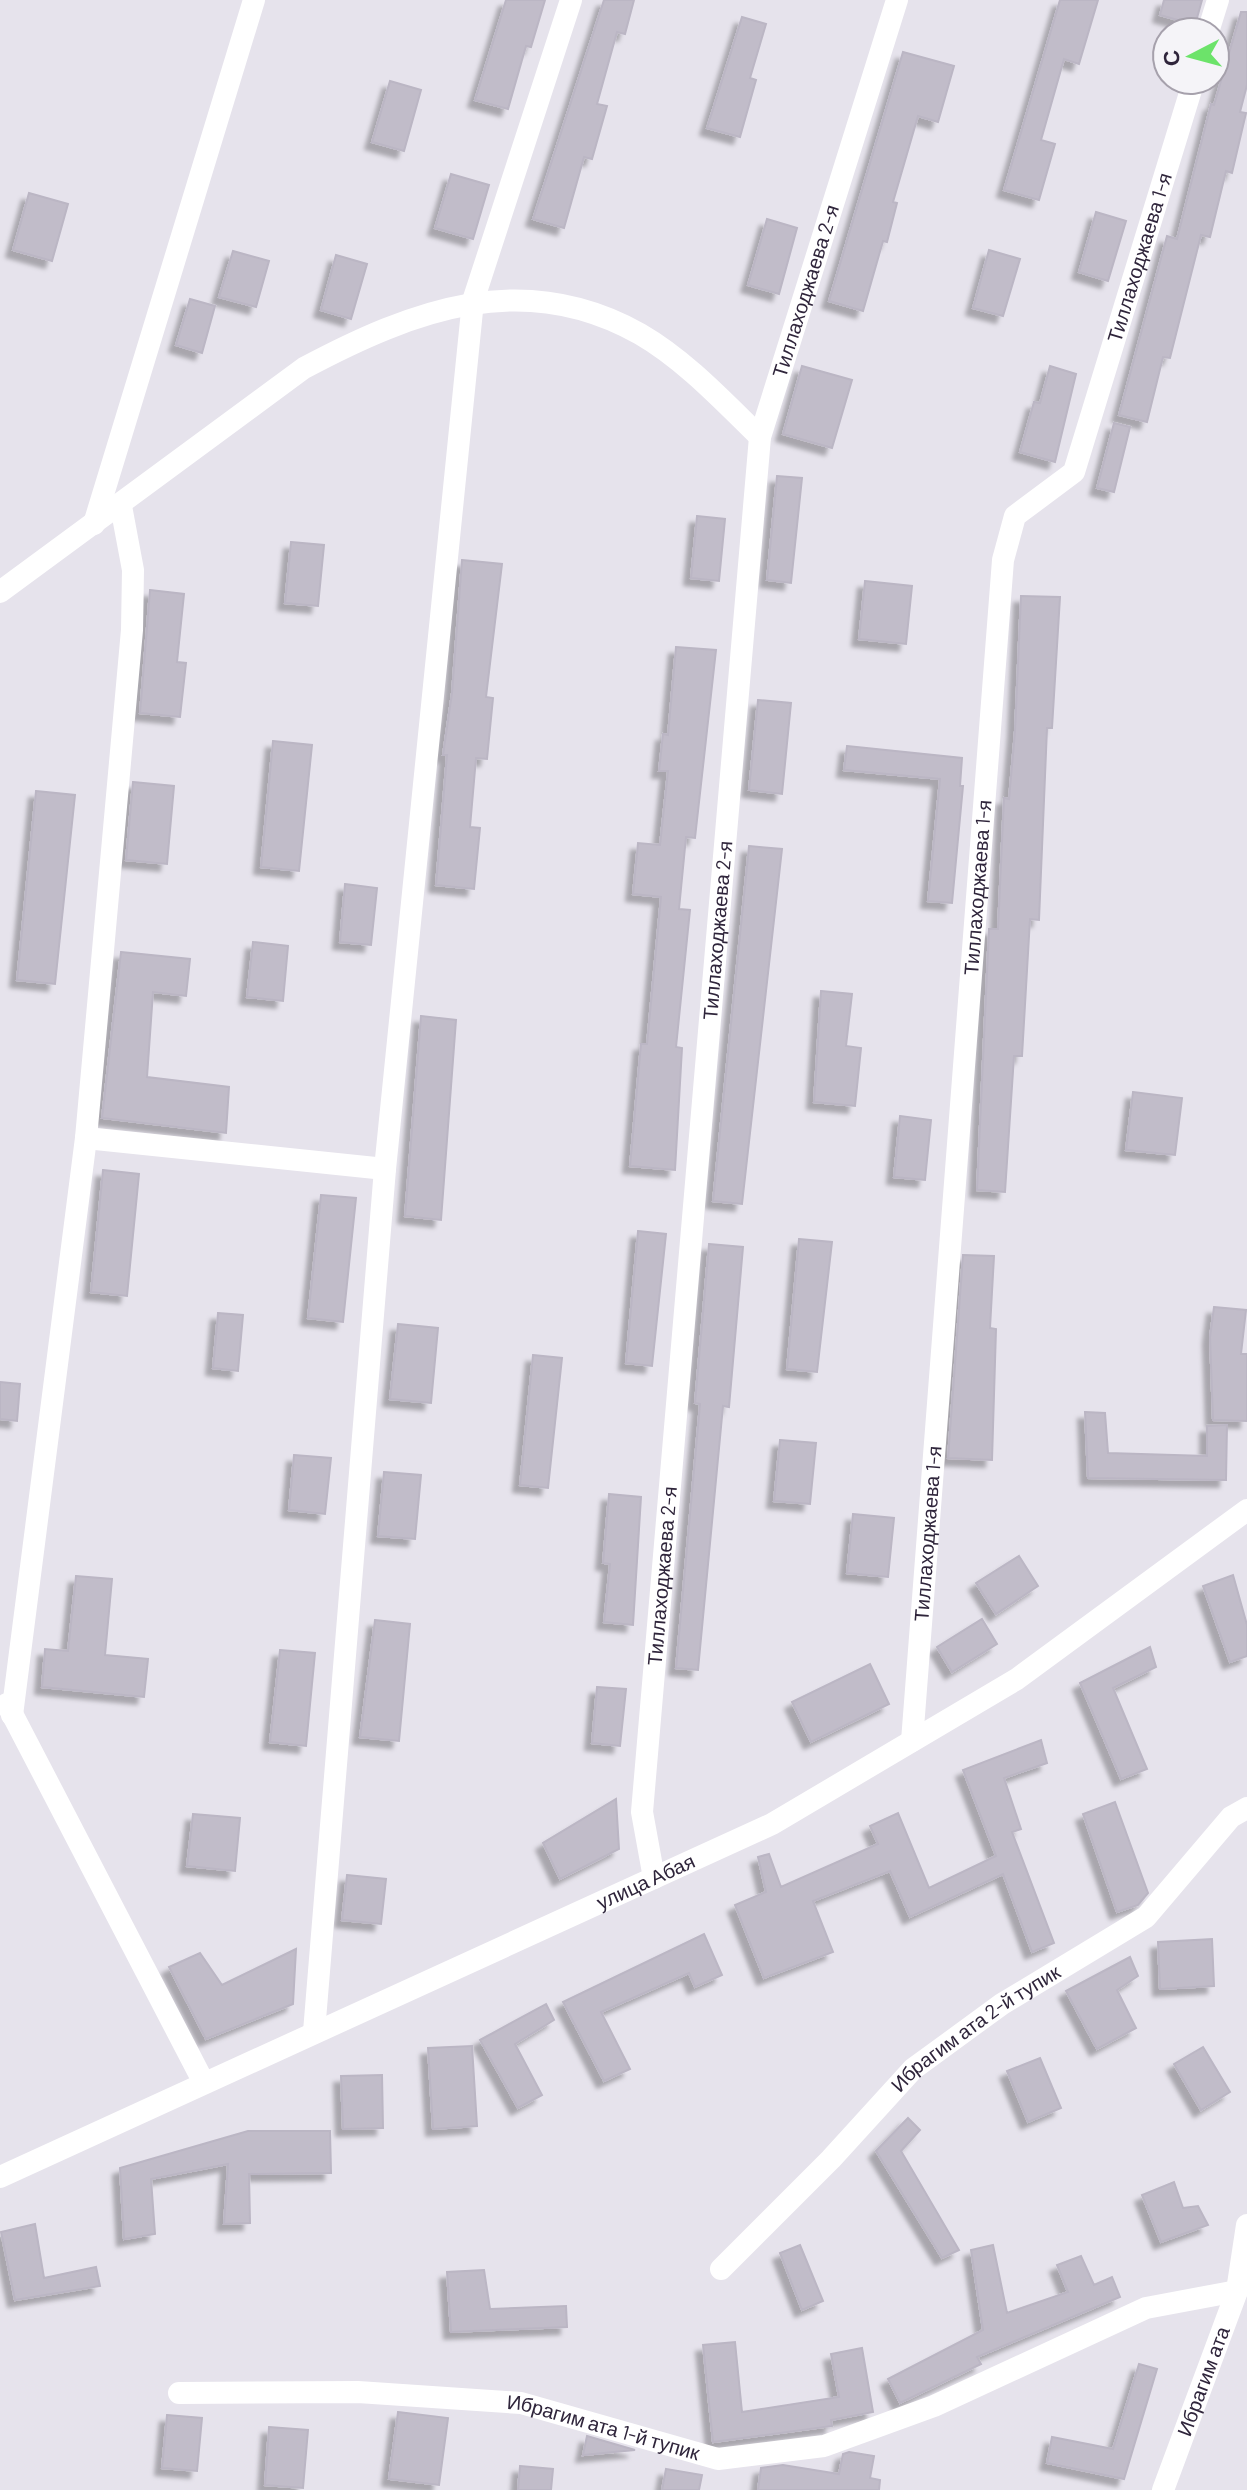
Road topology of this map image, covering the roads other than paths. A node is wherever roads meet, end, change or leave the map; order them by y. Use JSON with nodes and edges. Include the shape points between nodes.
{"nodes":[{"id":1,"x":254,"y":0,"type":"edge"},
{"id":2,"x":571,"y":0,"type":"edge"},
{"id":3,"x":897,"y":0,"type":"edge"},
{"id":4,"x":1189,"y":96,"type":"edge"},
{"id":5,"x":473,"y":301,"type":"junction"},
{"id":6,"x":760,"y":437,"type":"junction"},
{"id":7,"x":121,"y":506,"type":"junction"},
{"id":8,"x":94,"y":524,"type":"junction"},
{"id":9,"x":0,"y":592,"type":"edge"},
{"id":10,"x":86,"y":1138,"type":"junction"},
{"id":11,"x":385,"y":1169,"type":"junction"},
{"id":12,"x":1247,"y":1510,"type":"edge"},
{"id":13,"x":0,"y":1691,"type":"edge"},
{"id":14,"x":12,"y":1715,"type":"junction"},
{"id":15,"x":912,"y":1741,"type":"junction"},
{"id":16,"x":1247,"y":1808,"type":"edge"},
{"id":17,"x":654,"y":1878,"type":"junction"},
{"id":18,"x":314,"y":2032,"type":"junction"},
{"id":19,"x":204,"y":2083,"type":"junction"},
{"id":20,"x":0,"y":2177,"type":"edge"},
{"id":21,"x":1247,"y":2225,"type":"edge"},
{"id":22,"x":721,"y":2269,"type":"dead end"},
{"id":23,"x":1237,"y":2291,"type":"junction"},
{"id":24,"x":179,"y":2393,"type":"dead end"},
{"id":25,"x":1163,"y":2490,"type":"edge"}],
"edges":[{"from":1,"to":8,"type":"street"},
{"from":2,"to":5,"type":"street"},
{"from":3,"to":6,"type":"street","name":"Тиллаходжаева 2-я"},
{"from":4,"to":15,"type":"street","name":"Тиллаходжаева 1-я","via":[[1074,472],[1015,516],[1003,560]]},
{"from":5,"to":6,"type":"street","via":[[547,303],[594,313],[641,335],[698,378]]},
{"from":5,"to":7,"type":"street","via":[[360,338],[304,368]]},
{"from":5,"to":11,"type":"street"},
{"from":6,"to":17,"type":"street","name":"Тиллаходжаева 2-я","via":[[642,1812]]},
{"from":7,"to":8,"type":"street"},
{"from":7,"to":10,"type":"street","via":[[133,570],[132,630]]},
{"from":8,"to":9,"type":"street"},
{"from":10,"to":11,"type":"street"},
{"from":10,"to":14,"type":"street"},
{"from":11,"to":18,"type":"street"},
{"from":12,"to":15,"type":"street","name":"улица Абая","via":[[1017,1679]]},
{"from":13,"to":14,"type":"street"},
{"from":14,"to":19,"type":"street"},
{"from":15,"to":17,"type":"street","name":"улица Абая","via":[[772,1824]]},
{"from":16,"to":22,"type":"street","name":"Ибрагим ата 2-й тупик","via":[[1231,1817],[1146,1917],[1002,2004],[913,2069]]},
{"from":17,"to":18,"type":"street","name":"улица Абая"},
{"from":18,"to":19,"type":"street","name":"улица Абая"},
{"from":19,"to":20,"type":"street","name":"улица Абая"},
{"from":21,"to":23,"type":"street","name":"Ибрагим ата"},
{"from":23,"to":24,"type":"street","name":"Ибрагим ата 1-й тупик","via":[[1146,2308],[934,2406],[824,2446],[718,2459],[521,2403],[358,2392]]},
{"from":23,"to":25,"type":"street","name":"Ибрагим ата"}]}
